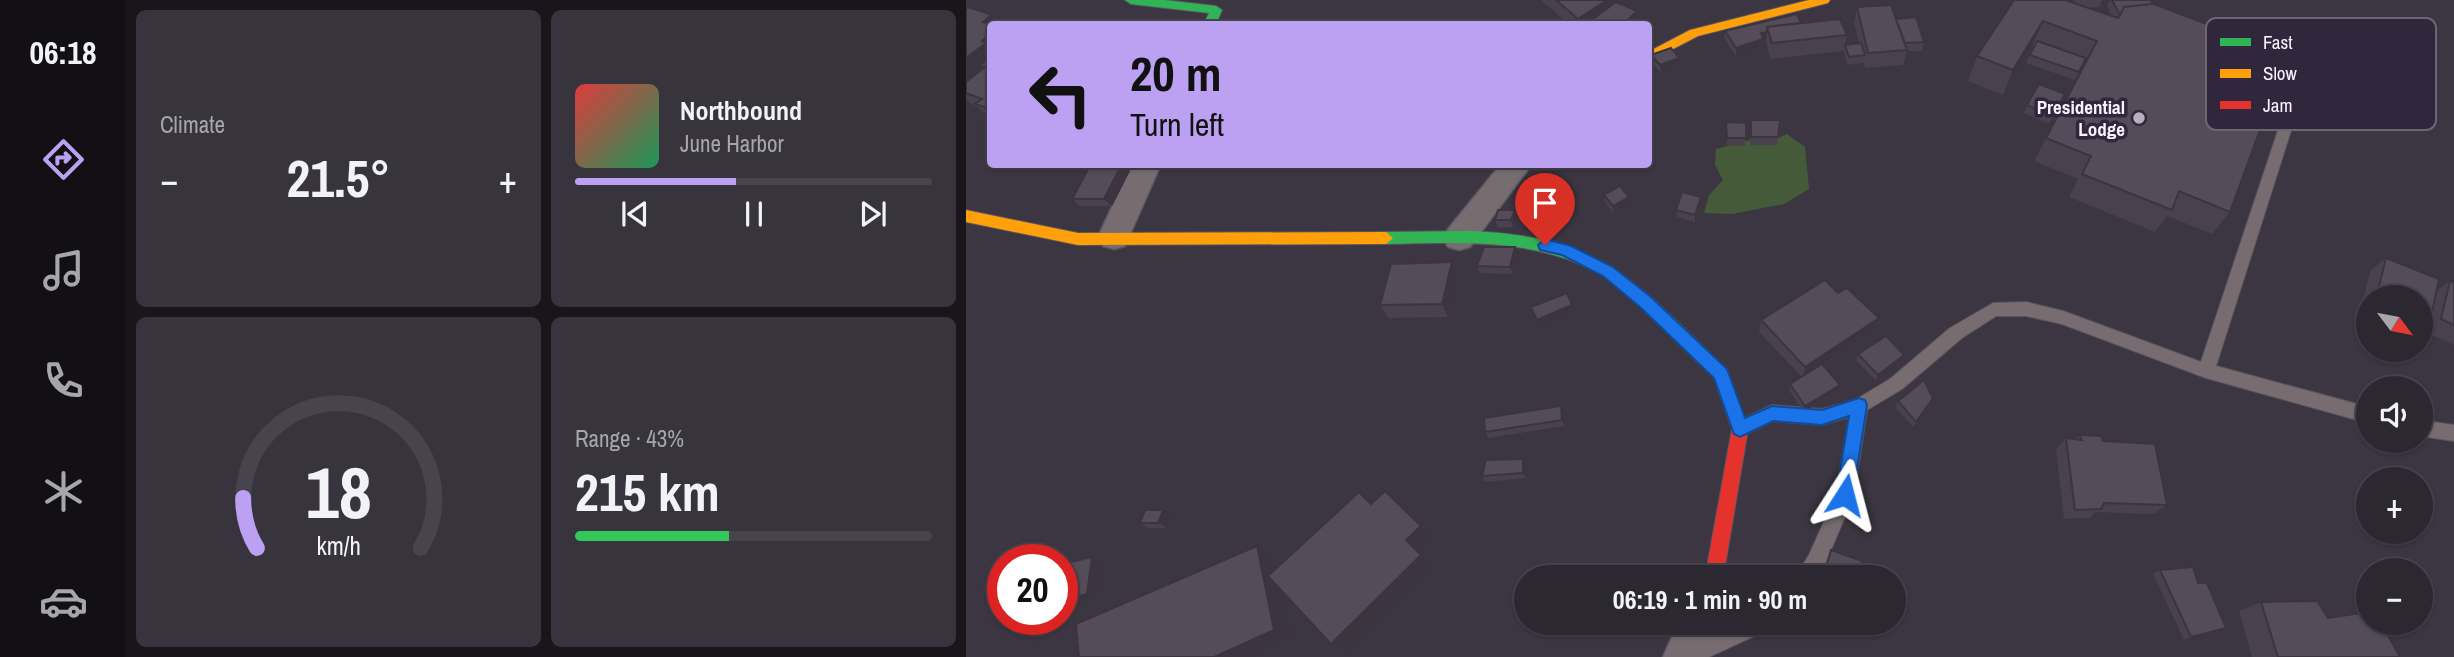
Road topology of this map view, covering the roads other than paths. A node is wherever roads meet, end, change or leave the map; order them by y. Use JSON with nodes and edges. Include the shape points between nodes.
{"nodes":[{"id":1,"x":1130,"y":0,"type":"edge"},
{"id":2,"x":1824,"y":0,"type":"edge"},
{"id":3,"x":1211,"y":21,"type":"edge"},
{"id":4,"x":1652,"y":56,"type":"edge"},
{"id":5,"x":2285,"y":130,"type":"edge"},
{"id":6,"x":1145,"y":168,"type":"edge"},
{"id":7,"x":1515,"y":168,"type":"edge"},
{"id":8,"x":966,"y":216,"type":"edge"},
{"id":9,"x":1114,"y":237,"type":"junction"},
{"id":10,"x":1459,"y":238,"type":"junction"},
{"id":11,"x":2206,"y":371,"type":"junction"},
{"id":12,"x":1859,"y":405,"type":"junction"},
{"id":13,"x":2356,"y":412,"type":"edge"},
{"id":14,"x":1740,"y":429,"type":"junction"},
{"id":15,"x":2433,"y":430,"type":"edge"},
{"id":16,"x":2454,"y":433,"type":"edge"},
{"id":17,"x":1716,"y":565,"type":"edge"},
{"id":18,"x":1814,"y":565,"type":"edge"},
{"id":19,"x":1694,"y":635,"type":"edge"},
{"id":20,"x":1733,"y":635,"type":"edge"},
{"id":21,"x":1686,"y":657,"type":"edge"}],
"edges":[{"from":1,"to":3,"type":"street","via":[[1216,10]]},
{"from":2,"to":4,"type":"street","via":[[1694,33]]},
{"from":5,"to":11,"type":"lane"},
{"from":6,"to":9,"type":"street"},
{"from":7,"to":10,"type":"street"},
{"from":8,"to":9,"type":"street","via":[[1078,239]]},
{"from":9,"to":10,"type":"street"},
{"from":10,"to":14,"type":"street","via":[[1526,240],[1565,250],[1608,271],[1721,374]]},
{"from":11,"to":12,"type":"lane","via":[[2063,318],[2026,309],[1993,310],[1955,333],[1896,384]]},
{"from":11,"to":13,"type":"lane"},
{"from":12,"to":14,"type":"lane","via":[[1822,417],[1772,413]]},
{"from":12,"to":18,"type":"lane","via":[[1845,495]]},
{"from":14,"to":17,"type":"street"},
{"from":15,"to":16,"type":"lane"},
{"from":19,"to":21,"type":"street"},
{"from":20,"to":21,"type":"lane"}]}
